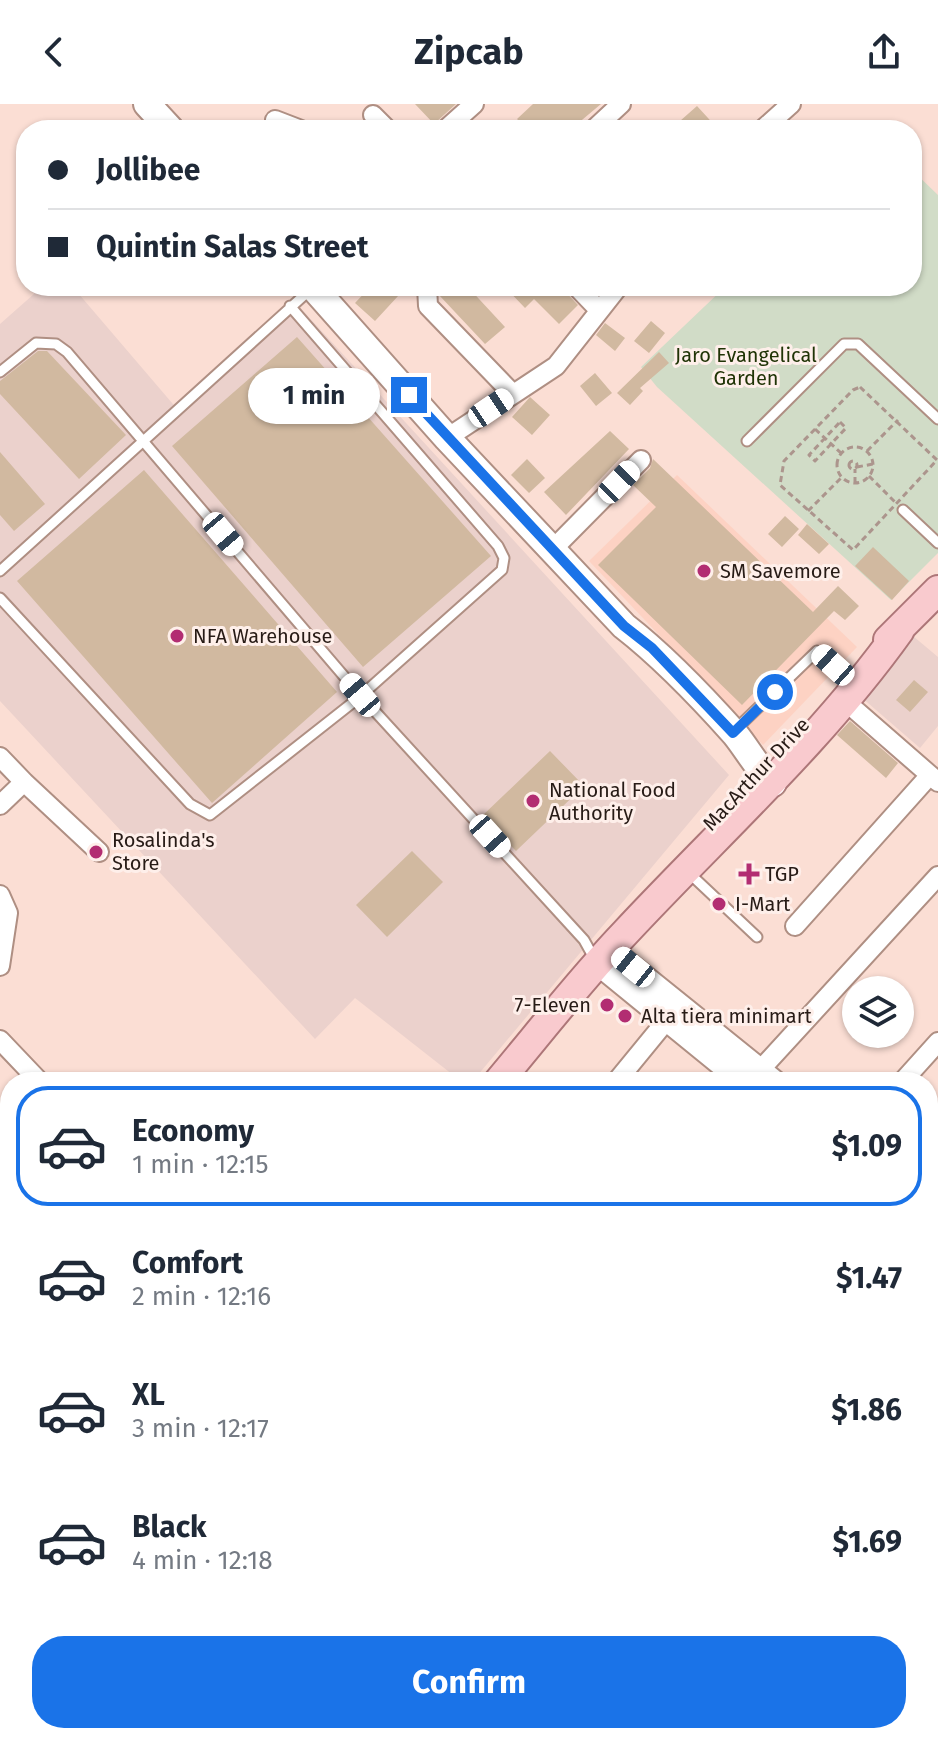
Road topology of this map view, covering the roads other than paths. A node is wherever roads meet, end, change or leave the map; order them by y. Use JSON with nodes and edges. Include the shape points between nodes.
{"nodes":[{"id":1,"x":147,"y":104,"type":"edge"},
{"id":2,"x":621,"y":104,"type":"edge"},
{"id":3,"x":791,"y":104,"type":"edge"},
{"id":4,"x":373,"y":115,"type":"dead end"},
{"id":5,"x":162,"y":120,"type":"edge"},
{"id":6,"x":378,"y":120,"type":"edge"},
{"id":7,"x":604,"y":120,"type":"edge"},
{"id":8,"x":773,"y":120,"type":"edge"},
{"id":9,"x":302,"y":296,"type":"edge"},
{"id":10,"x":323,"y":296,"type":"edge"},
{"id":11,"x":428,"y":296,"type":"edge"},
{"id":12,"x":586,"y":296,"type":"edge"},
{"id":13,"x":611,"y":296,"type":"edge"},
{"id":14,"x":290,"y":306,"type":"junction"},
{"id":15,"x":599,"y":310,"type":"junction"},
{"id":16,"x":0,"y":372,"type":"edge"},
{"id":17,"x":512,"y":393,"type":"junction"},
{"id":18,"x":938,"y":419,"type":"edge"},
{"id":19,"x":447,"y":438,"type":"junction"},
{"id":20,"x":747,"y":441,"type":"dead end"},
{"id":21,"x":145,"y":442,"type":"junction"},
{"id":22,"x":641,"y":460,"type":"dead end"},
{"id":23,"x":900,"y":506,"type":"road end"},
{"id":24,"x":938,"y":543,"type":"edge"},
{"id":25,"x":553,"y":549,"type":"junction"},
{"id":26,"x":0,"y":571,"type":"edge"},
{"id":27,"x":938,"y":590,"type":"edge"},
{"id":28,"x":0,"y":598,"type":"edge"},
{"id":29,"x":624,"y":626,"type":"junction"},
{"id":30,"x":846,"y":690,"type":"junction"},
{"id":31,"x":360,"y":695,"type":"junction"},
{"id":32,"x":733,"y":733,"type":"junction"},
{"id":33,"x":0,"y":757,"type":"edge"},
{"id":34,"x":766,"y":776,"type":"junction"},
{"id":35,"x":934,"y":779,"type":"edge"},
{"id":36,"x":24,"y":782,"type":"junction"},
{"id":37,"x":0,"y":805,"type":"edge"},
{"id":38,"x":99,"y":852,"type":"dead end"},
{"id":39,"x":686,"y":870,"type":"junction"},
{"id":40,"x":938,"y":876,"type":"edge"},
{"id":41,"x":0,"y":895,"type":"edge"},
{"id":42,"x":795,"y":926,"type":"dead end"},
{"id":43,"x":757,"y":937,"type":"dead end"},
{"id":44,"x":604,"y":946,"type":"junction"},
{"id":45,"x":0,"y":966,"type":"edge"},
{"id":46,"x":673,"y":1012,"type":"junction"},
{"id":47,"x":0,"y":1040,"type":"edge"},
{"id":48,"x":935,"y":1053,"type":"edge"},
{"id":49,"x":30,"y":1072,"type":"edge"},
{"id":50,"x":506,"y":1072,"type":"edge"},
{"id":51,"x":624,"y":1072,"type":"edge"},
{"id":52,"x":748,"y":1072,"type":"edge"},
{"id":53,"x":763,"y":1072,"type":"edge"},
{"id":54,"x":913,"y":1072,"type":"edge"}],
"edges":[{"from":1,"to":5,"type":"main road"},
{"from":2,"to":7,"type":"street"},
{"from":3,"to":8,"type":"street"},
{"from":4,"to":6,"type":"street"},
{"from":9,"to":14,"type":"lane"},
{"from":10,"to":19,"type":"main road"},
{"from":11,"to":17,"type":"street","via":[[428,306]]},
{"from":12,"to":15,"type":"street"},
{"from":13,"to":15,"type":"street"},
{"from":14,"to":21,"type":"lane"},
{"from":14,"to":31,"type":"lane","via":[[504,558],[502,570]]},
{"from":15,"to":17,"type":"street","via":[[556,366]]},
{"from":16,"to":21,"type":"lane","via":[[36,343],[56,344]]},
{"from":17,"to":19,"type":"street"},
{"from":18,"to":20,"type":"lane","via":[[858,344],[850,343]]},
{"from":19,"to":25,"type":"main road"},
{"from":21,"to":26,"type":"lane"},
{"from":21,"to":31,"type":"lane"},
{"from":22,"to":25,"type":"street"},
{"from":23,"to":24,"type":"lane"},
{"from":25,"to":29,"type":"main road"},
{"from":27,"to":30,"type":"main road","name":"MacArthur Drive"},
{"from":28,"to":31,"type":"lane","via":[[190,804],[210,815]]},
{"from":29,"to":32,"type":"main road"},
{"from":29,"to":34,"type":"main road","via":[[639,654],[736,760]]},
{"from":30,"to":32,"type":"lane","via":[[817,651]]},
{"from":30,"to":34,"type":"main road","name":"MacArthur Drive"},
{"from":30,"to":35,"type":"street"},
{"from":31,"to":44,"type":"lane"},
{"from":32,"to":34,"type":"main road"},
{"from":33,"to":36,"type":"street"},
{"from":34,"to":39,"type":"main road","name":"MacArthur Drive"},
{"from":34,"to":44,"type":"main road","name":"MacArthur Drive","via":[[692,844]]},
{"from":35,"to":42,"type":"street"},
{"from":36,"to":37,"type":"street"},
{"from":36,"to":38,"type":"street"},
{"from":39,"to":43,"type":"lane"},
{"from":39,"to":44,"type":"main road","name":"MacArthur Drive"},
{"from":40,"to":53,"type":"street"},
{"from":41,"to":45,"type":"street","via":[[8,913]]},
{"from":44,"to":46,"type":"street"},
{"from":44,"to":50,"type":"main road","name":"MacArthur Drive"},
{"from":46,"to":51,"type":"street"},
{"from":46,"to":52,"type":"street"},
{"from":47,"to":49,"type":"street"},
{"from":48,"to":54,"type":"street"}]}
